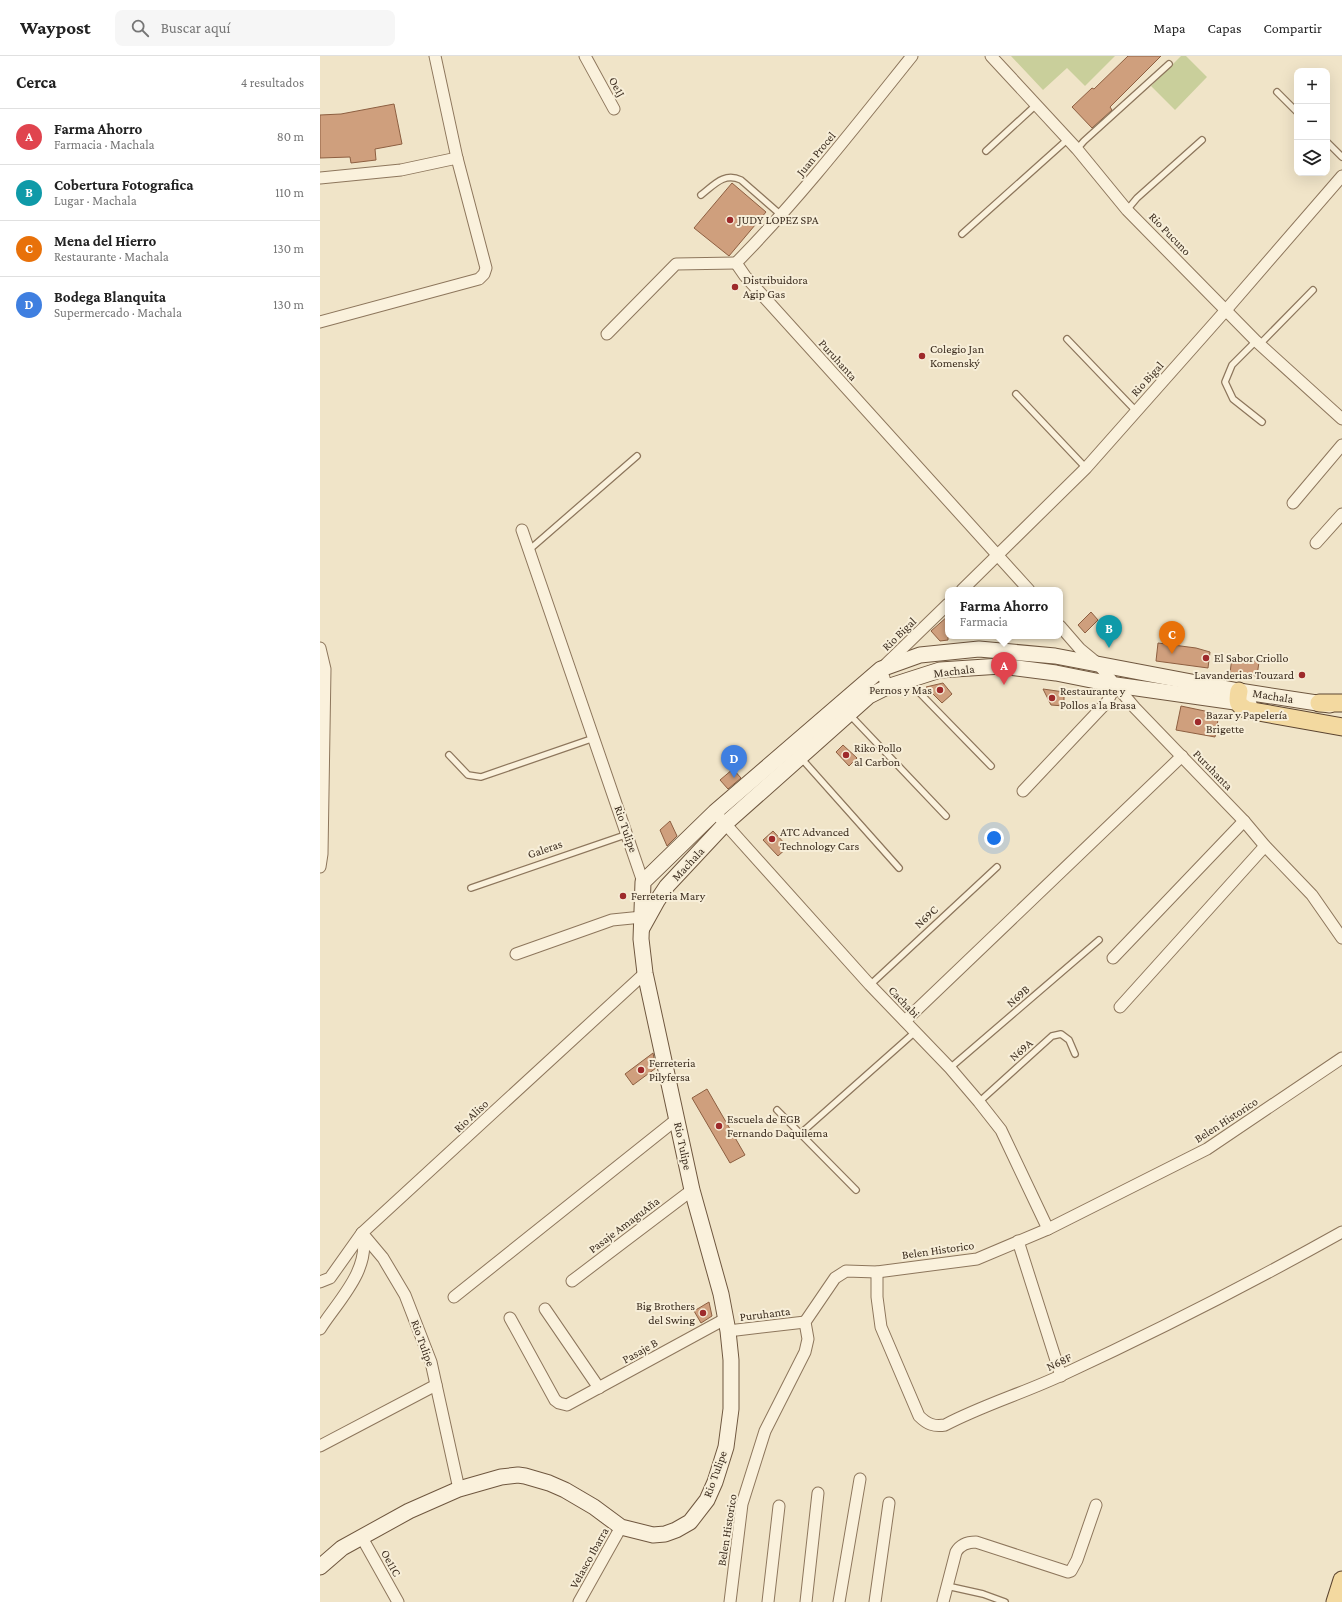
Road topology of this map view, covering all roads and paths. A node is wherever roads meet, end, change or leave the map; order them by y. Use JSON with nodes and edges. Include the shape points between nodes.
{"nodes":[{"id":1,"x":435,"y":56,"type":"edge"},
{"id":2,"x":585,"y":56,"type":"edge"},
{"id":3,"x":912,"y":56,"type":"edge"},
{"id":4,"x":991,"y":56,"type":"edge"},
{"id":5,"x":1169,"y":64,"type":"dead end"},
{"id":6,"x":1277,"y":92,"type":"dead end"},
{"id":7,"x":1036,"y":105,"type":"junction"},
{"id":8,"x":614,"y":109,"type":"dead end"},
{"id":9,"x":1294,"y":109,"type":"edge"},
{"id":10,"x":1068,"y":139,"type":"junction"},
{"id":11,"x":1202,"y":140,"type":"dead end"},
{"id":12,"x":1330,"y":145,"type":"edge"},
{"id":13,"x":1077,"y":149,"type":"junction"},
{"id":14,"x":986,"y":151,"type":"dead end"},
{"id":15,"x":1342,"y":157,"type":"edge"},
{"id":16,"x":457,"y":158,"type":"junction"},
{"id":17,"x":1342,"y":176,"type":"edge"},
{"id":18,"x":320,"y":178,"type":"edge"},
{"id":19,"x":701,"y":195,"type":"dead end"},
{"id":20,"x":1128,"y":210,"type":"junction"},
{"id":21,"x":781,"y":215,"type":"junction"},
{"id":22,"x":962,"y":234,"type":"dead end"},
{"id":23,"x":736,"y":263,"type":"junction"},
{"id":24,"x":1312,"y":290,"type":"dead end"},
{"id":25,"x":1226,"y":310,"type":"junction"},
{"id":26,"x":320,"y":322,"type":"edge"},
{"id":27,"x":607,"y":334,"type":"dead end"},
{"id":28,"x":1067,"y":339,"type":"dead end"},
{"id":29,"x":1258,"y":343,"type":"junction"},
{"id":30,"x":1016,"y":394,"type":"dead end"},
{"id":31,"x":1136,"y":411,"type":"junction"},
{"id":32,"x":1342,"y":419,"type":"edge"},
{"id":33,"x":1262,"y":422,"type":"dead end"},
{"id":34,"x":1342,"y":444,"type":"edge"},
{"id":35,"x":637,"y":456,"type":"dead end"},
{"id":36,"x":1086,"y":468,"type":"junction"},
{"id":37,"x":1293,"y":502,"type":"dead end"},
{"id":38,"x":1342,"y":514,"type":"edge"},
{"id":39,"x":522,"y":530,"type":"dead end"},
{"id":40,"x":1316,"y":543,"type":"dead end"},
{"id":41,"x":529,"y":550,"type":"junction"},
{"id":42,"x":998,"y":556,"type":"junction"},
{"id":43,"x":965,"y":587,"type":"edge"},
{"id":44,"x":1025,"y":587,"type":"edge"},
{"id":45,"x":945,"y":607,"type":"edge"},
{"id":46,"x":1063,"y":629,"type":"edge"},
{"id":47,"x":320,"y":648,"type":"edge"},
{"id":48,"x":1097,"y":663,"type":"junction"},
{"id":49,"x":881,"y":669,"type":"junction"},
{"id":50,"x":907,"y":680,"type":"junction"},
{"id":51,"x":1116,"y":685,"type":"junction"},
{"id":52,"x":887,"y":687,"type":"junction"},
{"id":53,"x":1238,"y":696,"type":"junction"},
{"id":54,"x":1319,"y":703,"type":"junction"},
{"id":55,"x":1342,"y":703,"type":"edge"},
{"id":56,"x":1342,"y":707,"type":"edge"},
{"id":57,"x":849,"y":714,"type":"junction"},
{"id":58,"x":1342,"y":719,"type":"edge"},
{"id":59,"x":1342,"y":727,"type":"edge"},
{"id":60,"x":594,"y":738,"type":"junction"},
{"id":61,"x":449,"y":755,"type":"dead end"},
{"id":62,"x":1182,"y":756,"type":"junction"},
{"id":63,"x":800,"y":757,"type":"junction"},
{"id":64,"x":991,"y":766,"type":"dead end"},
{"id":65,"x":1023,"y":792,"type":"dead end"},
{"id":66,"x":321,"y":795,"type":"edge"},
{"id":67,"x":715,"y":812,"type":"junction"},
{"id":68,"x":946,"y":816,"type":"dead end"},
{"id":69,"x":1244,"y":821,"type":"junction"},
{"id":70,"x":725,"y":824,"type":"junction"},
{"id":71,"x":628,"y":834,"type":"junction"},
{"id":72,"x":1265,"y":846,"type":"junction"},
{"id":73,"x":321,"y":854,"type":"edge"},
{"id":74,"x":320,"y":867,"type":"edge"},
{"id":75,"x":997,"y":867,"type":"dead end"},
{"id":76,"x":900,"y":868,"type":"dead end"},
{"id":77,"x":643,"y":882,"type":"junction"},
{"id":78,"x":471,"y":888,"type":"dead end"},
{"id":79,"x":642,"y":923,"type":"junction"},
{"id":80,"x":1342,"y":938,"type":"edge"},
{"id":81,"x":1099,"y":940,"type":"dead end"},
{"id":82,"x":516,"y":954,"type":"dead end"},
{"id":83,"x":1113,"y":958,"type":"dead end"},
{"id":84,"x":645,"y":973,"type":"junction"},
{"id":85,"x":870,"y":984,"type":"junction"},
{"id":86,"x":1120,"y":1007,"type":"dead end"},
{"id":87,"x":905,"y":1021,"type":"junction"},
{"id":88,"x":915,"y":1032,"type":"junction"},
{"id":89,"x":1075,"y":1054,"type":"dead end"},
{"id":90,"x":1342,"y":1058,"type":"edge"},
{"id":91,"x":950,"y":1068,"type":"junction"},
{"id":92,"x":978,"y":1102,"type":"junction"},
{"id":93,"x":777,"y":1110,"type":"dead end"},
{"id":94,"x":677,"y":1119,"type":"junction"},
{"id":95,"x":800,"y":1134,"type":"junction"},
{"id":96,"x":692,"y":1190,"type":"junction"},
{"id":97,"x":856,"y":1190,"type":"dead end"},
{"id":98,"x":1048,"y":1229,"type":"junction"},
{"id":99,"x":1342,"y":1232,"type":"edge"},
{"id":100,"x":362,"y":1233,"type":"junction"},
{"id":101,"x":1018,"y":1241,"type":"junction"},
{"id":102,"x":878,"y":1272,"type":"junction"},
{"id":103,"x":572,"y":1281,"type":"dead end"},
{"id":104,"x":320,"y":1282,"type":"edge"},
{"id":105,"x":454,"y":1297,"type":"dead end"},
{"id":106,"x":545,"y":1309,"type":"dead end"},
{"id":107,"x":510,"y":1318,"type":"dead end"},
{"id":108,"x":805,"y":1322,"type":"junction"},
{"id":109,"x":727,"y":1325,"type":"junction"},
{"id":110,"x":320,"y":1329,"type":"edge"},
{"id":111,"x":1061,"y":1376,"type":"junction"},
{"id":112,"x":436,"y":1385,"type":"junction"},
{"id":113,"x":599,"y":1388,"type":"junction"},
{"id":114,"x":320,"y":1446,"type":"edge"},
{"id":115,"x":860,"y":1479,"type":"dead end"},
{"id":116,"x":459,"y":1489,"type":"junction"},
{"id":117,"x":818,"y":1493,"type":"dead end"},
{"id":118,"x":890,"y":1503,"type":"dead end"},
{"id":119,"x":1096,"y":1505,"type":"dead end"},
{"id":120,"x":779,"y":1506,"type":"dead end"},
{"id":121,"x":621,"y":1527,"type":"junction"},
{"id":122,"x":361,"y":1536,"type":"junction"},
{"id":123,"x":320,"y":1567,"type":"edge"},
{"id":124,"x":1342,"y":1580,"type":"edge"},
{"id":125,"x":947,"y":1586,"type":"junction"},
{"id":126,"x":398,"y":1602,"type":"edge"},
{"id":127,"x":580,"y":1602,"type":"edge"},
{"id":128,"x":730,"y":1602,"type":"edge"},
{"id":129,"x":768,"y":1602,"type":"edge"},
{"id":130,"x":806,"y":1602,"type":"edge"},
{"id":131,"x":839,"y":1602,"type":"edge"},
{"id":132,"x":875,"y":1602,"type":"edge"},
{"id":133,"x":943,"y":1602,"type":"edge"},
{"id":134,"x":1005,"y":1602,"type":"edge"},
{"id":135,"x":1335,"y":1602,"type":"edge"}],
"edges":[{"from":1,"to":16,"type":"street"},
{"from":2,"to":8,"type":"street","name":"Oe1J"},
{"from":3,"to":21,"type":"street","name":"Juan Procel"},
{"from":4,"to":7,"type":"street","name":"Rio Pucuno"},
{"from":5,"to":13,"type":"lane"},
{"from":6,"to":9,"type":"lane"},
{"from":7,"to":10,"type":"street","name":"Rio Pucuno"},
{"from":7,"to":14,"type":"lane"},
{"from":10,"to":13,"type":"street","name":"Rio Pucuno"},
{"from":10,"to":22,"type":"lane"},
{"from":11,"to":20,"type":"lane","via":[[1137,198]]},
{"from":12,"to":15,"type":"lane"},
{"from":13,"to":20,"type":"street","name":"Rio Pucuno"},
{"from":16,"to":18,"type":"street","via":[[401,170]]},
{"from":16,"to":26,"type":"street","via":[[486,268],[484,274],[479,279]]},
{"from":17,"to":25,"type":"street","name":"Rio Bigal"},
{"from":19,"to":21,"type":"lane","via":[[726,176],[734,176]]},
{"from":20,"to":25,"type":"street","name":"Rio Pucuno"},
{"from":21,"to":23,"type":"street","name":"Juan Procel"},
{"from":23,"to":27,"type":"street","via":[[676,264]]},
{"from":23,"to":42,"type":"street","name":"Puruhanta"},
{"from":24,"to":29,"type":"lane"},
{"from":25,"to":29,"type":"street","name":"Rio Pucuno"},
{"from":25,"to":31,"type":"street","name":"Rio Bigal"},
{"from":28,"to":31,"type":"lane"},
{"from":29,"to":32,"type":"street","name":"Rio Pucuno"},
{"from":29,"to":33,"type":"lane","via":[[1232,365],[1225,382],[1233,398]]},
{"from":30,"to":36,"type":"lane"},
{"from":31,"to":36,"type":"street","name":"Rio Bigal"},
{"from":34,"to":37,"type":"street"},
{"from":35,"to":41,"type":"lane"},
{"from":36,"to":42,"type":"street","name":"Rio Bigal"},
{"from":38,"to":40,"type":"street"},
{"from":39,"to":41,"type":"street","name":"Rio Tulipe"},
{"from":41,"to":60,"type":"street","name":"Rio Tulipe"},
{"from":42,"to":43,"type":"street","name":"Rio Bigal"},
{"from":42,"to":44,"type":"street","name":"Puruhanta"},
{"from":45,"to":49,"type":"street","name":"Rio Bigal"},
{"from":46,"to":48,"type":"street","name":"Puruhanta"},
{"from":47,"to":66,"type":"street","via":[[325,669]]},
{"from":48,"to":49,"type":"main road","name":"Machala","via":[[1055,656],[978,649],[920,655]]},
{"from":48,"to":51,"type":"street","name":"Puruhanta"},
{"from":48,"to":53,"type":"main road","name":"Machala"},
{"from":49,"to":52,"type":"street","name":"Rio Bigal"},
{"from":49,"to":67,"type":"main road","name":"Machala"},
{"from":50,"to":51,"type":"main road","name":"Machala","via":[[940,670],[1001,666],[1056,673]]},
{"from":50,"to":52,"type":"main road","name":"Machala"},
{"from":50,"to":64,"type":"lane"},
{"from":51,"to":53,"type":"main road","name":"Machala"},
{"from":51,"to":62,"type":"street","name":"Puruhanta","via":[[1134,708]]},
{"from":51,"to":65,"type":"street","via":[[1107,702]]},
{"from":52,"to":57,"type":"main road","name":"Machala","via":[[869,696]]},
{"from":53,"to":54,"type":"main road","name":"Machala"},
{"from":53,"to":58,"type":"main road","name":"Machala"},
{"from":53,"to":59,"type":"main road","via":[[1238,705],[1247,710]]},
{"from":54,"to":55,"type":"main road"},
{"from":54,"to":56,"type":"main road","name":"Machala"},
{"from":57,"to":63,"type":"main road","name":"Machala"},
{"from":57,"to":68,"type":"lane"},
{"from":60,"to":61,"type":"lane","via":[[481,777],[468,775]]},
{"from":60,"to":71,"type":"street","name":"Rio Tulipe"},
{"from":62,"to":69,"type":"street","name":"Puruhanta"},
{"from":62,"to":87,"type":"street"},
{"from":63,"to":70,"type":"main road","name":"Machala"},
{"from":63,"to":76,"type":"lane"},
{"from":66,"to":73,"type":"street"},
{"from":67,"to":70,"type":"street","name":"Cachabi"},
{"from":67,"to":77,"type":"main road","name":"Machala"},
{"from":69,"to":72,"type":"street","name":"Puruhanta"},
{"from":69,"to":83,"type":"street"},
{"from":70,"to":79,"type":"main road","name":"Machala","via":[[667,886]]},
{"from":70,"to":85,"type":"street","name":"Cachabi"},
{"from":71,"to":77,"type":"street","name":"Rio Tulipe"},
{"from":71,"to":78,"type":"lane","name":"Galeras"},
{"from":72,"to":80,"type":"street","name":"Puruhanta","via":[[1312,895]]},
{"from":72,"to":86,"type":"street"},
{"from":73,"to":74,"type":"street"},
{"from":75,"to":85,"type":"lane","name":"N69C"},
{"from":77,"to":79,"type":"main road","name":"Rio Tulipe"},
{"from":79,"to":82,"type":"street","via":[[612,920]]},
{"from":79,"to":84,"type":"main road","name":"Rio Tulipe","via":[[641,952]]},
{"from":81,"to":91,"type":"lane","name":"N69B"},
{"from":84,"to":94,"type":"main road","name":"Rio Tulipe"},
{"from":84,"to":100,"type":"street","name":"Rio Aliso"},
{"from":85,"to":87,"type":"street","name":"Cachabi"},
{"from":87,"to":88,"type":"street","name":"Cachabi"},
{"from":88,"to":91,"type":"street","name":"Cachabi"},
{"from":88,"to":95,"type":"lane"},
{"from":89,"to":92,"type":"lane","name":"N69A","via":[[1069,1040],[1061,1034],[1052,1036]]},
{"from":90,"to":98,"type":"street","name":"Belen Historico","via":[[1207,1149]]},
{"from":91,"to":92,"type":"street","name":"Cachabi"},
{"from":92,"to":98,"type":"street","name":"Cachabi","via":[[1001,1130]]},
{"from":93,"to":95,"type":"lane"},
{"from":94,"to":96,"type":"main road","name":"Rio Tulipe"},
{"from":94,"to":105,"type":"street"},
{"from":95,"to":97,"type":"lane"},
{"from":96,"to":103,"type":"street","name":"Pasaje AmaguAña"},
{"from":96,"to":109,"type":"main road","name":"Rio Tulipe"},
{"from":98,"to":101,"type":"street","name":"Belen Historico"},
{"from":99,"to":111,"type":"street","name":"N68F","via":[[1261,1277]]},
{"from":100,"to":104,"type":"street","name":"Rio Aliso","via":[[330,1278]]},
{"from":100,"to":110,"type":"street","via":[[363,1253],[357,1274]]},
{"from":100,"to":112,"type":"street","name":"Rio Tulipe","via":[[383,1258],[405,1295],[431,1362]]},
{"from":101,"to":102,"type":"street","name":"Belen Historico","via":[[977,1259]]},
{"from":101,"to":111,"type":"street"},
{"from":102,"to":108,"type":"street","name":"Belen Historico","via":[[846,1271],[835,1278]]},
{"from":102,"to":111,"type":"street","name":"N68F","via":[[881,1327],[924,1421],[938,1426],[945,1425]]},
{"from":106,"to":113,"type":"street"},
{"from":107,"to":113,"type":"street","name":"Pasaje B","via":[[555,1400],[567,1405]]},
{"from":108,"to":109,"type":"street","name":"Puruhanta"},
{"from":108,"to":128,"type":"street","name":"Belen Historico","via":[[808,1339],[805,1352],[765,1431],[742,1504]]},
{"from":109,"to":113,"type":"street","name":"Pasaje B"},
{"from":109,"to":121,"type":"main road","name":"Rio Tulipe","via":[[731,1360],[726,1447],[707,1500],[690,1522],[665,1534],[653,1535]]},
{"from":112,"to":114,"type":"street"},
{"from":112,"to":116,"type":"street","name":"Rio Tulipe"},
{"from":115,"to":131,"type":"street"},
{"from":116,"to":121,"type":"main road","name":"Rio Tulipe","via":[[501,1477],[525,1476],[565,1490]]},
{"from":116,"to":122,"type":"main road","name":"Rio Tulipe"},
{"from":117,"to":130,"type":"street"},
{"from":118,"to":132,"type":"street"},
{"from":119,"to":125,"type":"street","via":[[1071,1571],[970,1542],[959,1547],[956,1552]]},
{"from":120,"to":129,"type":"street"},
{"from":121,"to":127,"type":"street","name":"Velasco Ibarra"},
{"from":122,"to":123,"type":"main road","name":"Rio Tulipe"},
{"from":122,"to":126,"type":"street","name":"Oe11C"},
{"from":124,"to":135,"type":"main road"},
{"from":125,"to":133,"type":"street"},
{"from":125,"to":134,"type":"lane"}]}
